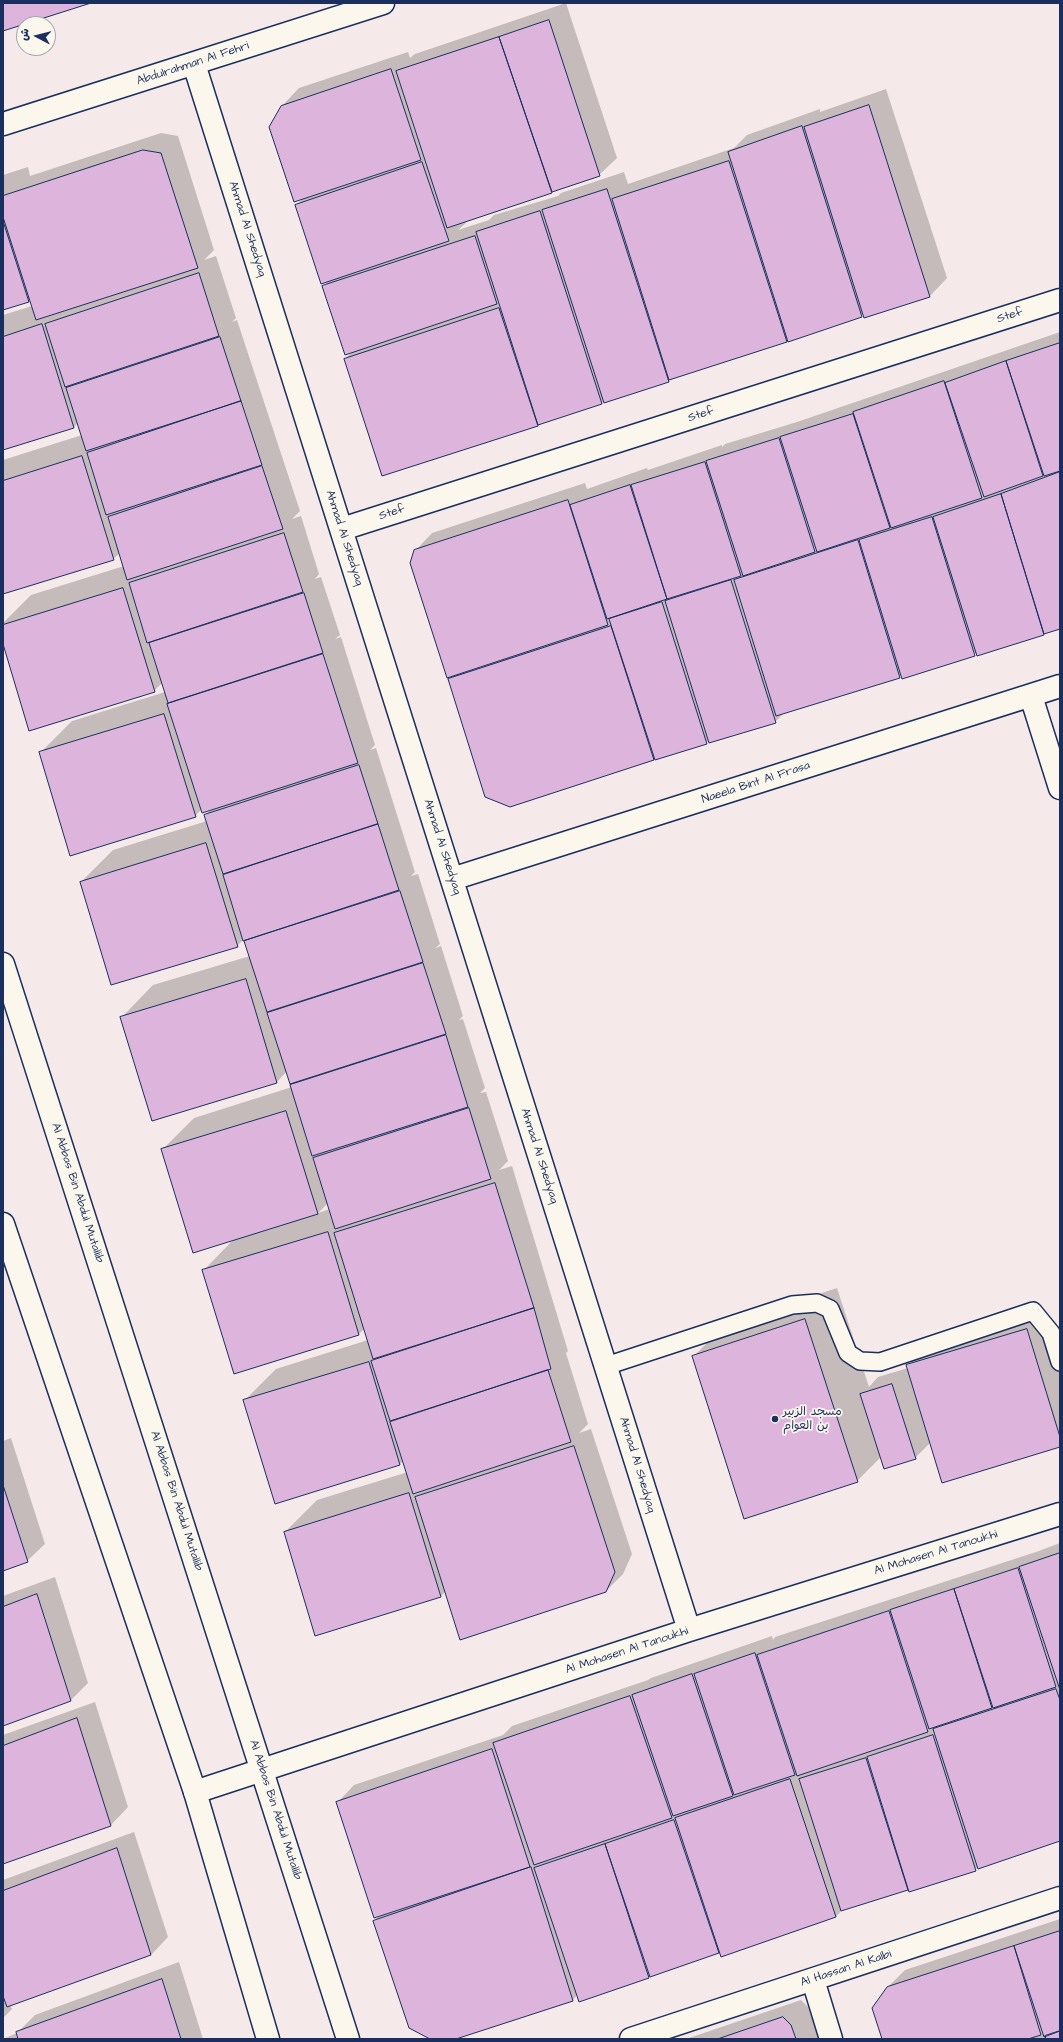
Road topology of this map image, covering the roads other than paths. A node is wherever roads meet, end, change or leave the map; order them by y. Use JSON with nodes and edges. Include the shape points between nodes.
{"nodes":[{"id":1,"x":382,"y":3,"type":"edge"},
{"id":2,"x":194,"y":64,"type":"junction"},
{"id":3,"x":3,"y":124,"type":"edge"},
{"id":4,"x":1060,"y":300,"type":"edge"},
{"id":5,"x":342,"y":529,"type":"junction"},
{"id":6,"x":1060,"y":686,"type":"edge"},
{"id":7,"x":1031,"y":696,"type":"junction"},
{"id":8,"x":1060,"y":788,"type":"edge"},
{"id":9,"x":452,"y":879,"type":"junction"},
{"id":10,"x":3,"y":964,"type":"edge"},
{"id":11,"x":3,"y":1224,"type":"edge"},
{"id":12,"x":1060,"y":1362,"type":"edge"},
{"id":13,"x":606,"y":1366,"type":"junction"},
{"id":14,"x":1060,"y":1514,"type":"edge"},
{"id":15,"x":689,"y":1630,"type":"junction"},
{"id":16,"x":262,"y":1768,"type":"junction"},
{"id":17,"x":195,"y":1792,"type":"junction"},
{"id":18,"x":1060,"y":1898,"type":"edge"},
{"id":19,"x":813,"y":1980,"type":"junction"},
{"id":20,"x":268,"y":2039,"type":"edge"},
{"id":21,"x":348,"y":2039,"type":"edge"},
{"id":22,"x":631,"y":2039,"type":"edge"},
{"id":23,"x":831,"y":2039,"type":"edge"}],
"edges":[{"from":1,"to":2,"type":"street","name":"Abdulrahman Al Fehri"},
{"from":2,"to":3,"type":"street","name":"Abdulrahman Al Fehri"},
{"from":2,"to":5,"type":"street","name":"Ahmad Al Shedyaq"},
{"from":4,"to":5,"type":"street","name":"Stef"},
{"from":5,"to":9,"type":"street","name":"Ahmad Al Shedyaq"},
{"from":6,"to":7,"type":"street","name":"Naeela Bint Al Frasa"},
{"from":7,"to":8,"type":"street"},
{"from":7,"to":9,"type":"street","name":"Naeela Bint Al Frasa"},
{"from":9,"to":13,"type":"street","name":"Ahmad Al Shedyaq"},
{"from":10,"to":16,"type":"street","name":"Al Abbas Bin Abdul Mutallib"},
{"from":11,"to":17,"type":"street"},
{"from":12,"to":13,"type":"lane","via":[[1052,1333],[1033,1311],[880,1362],[860,1361],[848,1353],[830,1310],[817,1303],[792,1305]]},
{"from":13,"to":15,"type":"street","name":"Ahmad Al Shedyaq"},
{"from":14,"to":15,"type":"street","name":"Al Mohasen Al Tanoukhi"},
{"from":15,"to":16,"type":"street","name":"Al Mohasen Al Tanoukhi"},
{"from":16,"to":17,"type":"street","name":"Al Mohasen Al Tanoukhi"},
{"from":16,"to":21,"type":"street","name":"Al Abbas Bin Abdul Mutallib"},
{"from":17,"to":20,"type":"street"},
{"from":18,"to":19,"type":"street","name":"Al Hassan Al Kalbi"},
{"from":19,"to":22,"type":"street","name":"Al Hassan Al Kalbi"},
{"from":19,"to":23,"type":"street"}]}
